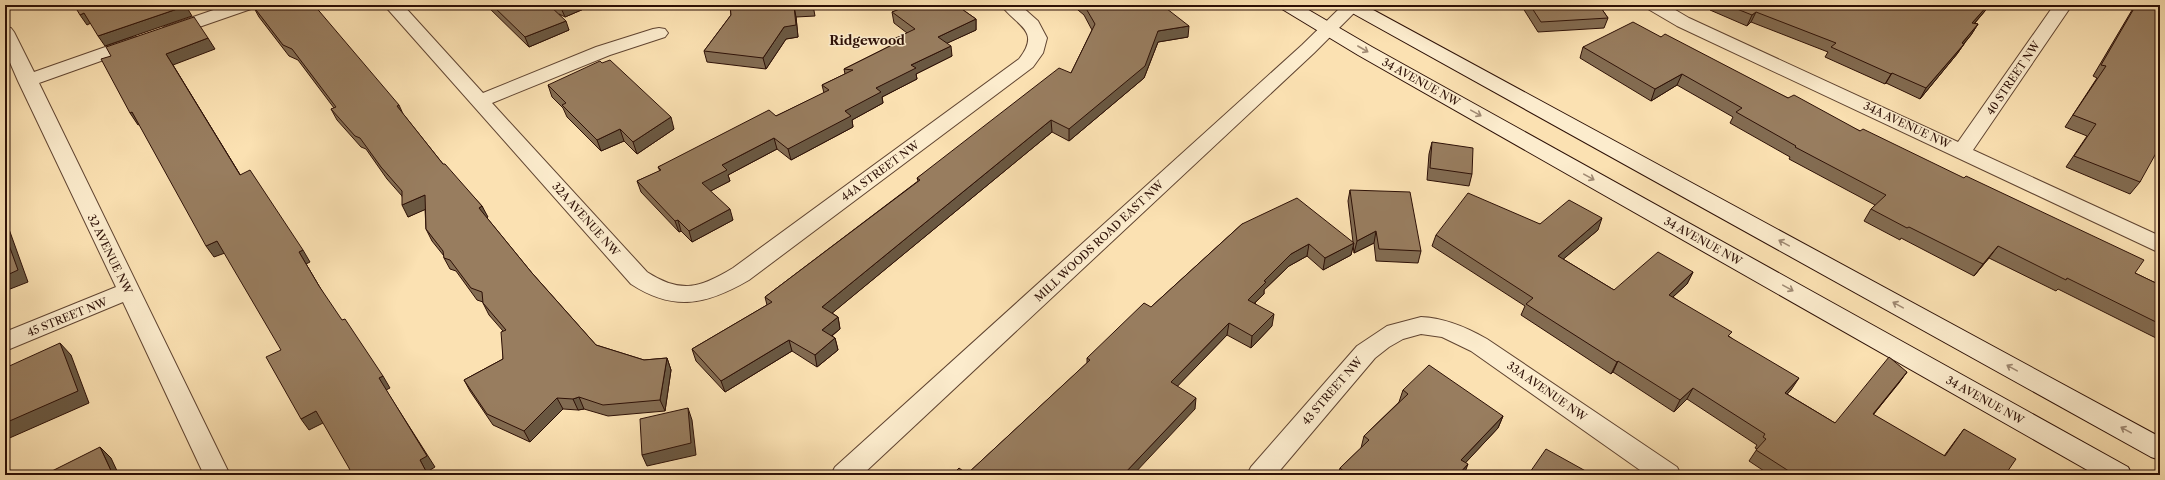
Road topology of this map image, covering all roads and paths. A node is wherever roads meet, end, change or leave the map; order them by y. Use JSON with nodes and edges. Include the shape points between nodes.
{"nodes":[{"id":1,"x":245,"y":5,"type":"edge"},
{"id":2,"x":393,"y":5,"type":"edge"},
{"id":3,"x":1010,"y":5,"type":"edge"},
{"id":4,"x":1288,"y":5,"type":"edge"},
{"id":5,"x":1352,"y":5,"type":"edge"},
{"id":6,"x":1654,"y":5,"type":"edge"},
{"id":7,"x":2063,"y":5,"type":"edge"},
{"id":8,"x":1329,"y":30,"type":"junction"},
{"id":9,"x":5,"y":32,"type":"edge"},
{"id":10,"x":659,"y":33,"type":"dead end"},
{"id":11,"x":27,"y":81,"type":"junction"},
{"id":12,"x":480,"y":101,"type":"junction"},
{"id":13,"x":1962,"y":151,"type":"junction"},
{"id":14,"x":2160,"y":245,"type":"edge"},
{"id":15,"x":713,"y":290,"type":"joint"},
{"id":16,"x":128,"y":292,"type":"junction"},
{"id":17,"x":1418,"y":325,"type":"joint"},
{"id":18,"x":5,"y":342,"type":"edge"},
{"id":19,"x":2160,"y":449,"type":"edge"},
{"id":20,"x":217,"y":475,"type":"edge"},
{"id":21,"x":844,"y":475,"type":"edge"},
{"id":22,"x":1260,"y":475,"type":"edge"},
{"id":23,"x":1668,"y":475,"type":"edge"},
{"id":24,"x":2119,"y":475,"type":"edge"}],
"edges":[{"from":1,"to":11,"type":"street"},
{"from":2,"to":12,"type":"street","name":"32A AVENUE NW"},
{"from":3,"to":15,"type":"street","name":"44A STREET NW","via":[[1035,28],[1039,43],[1026,63],[741,274]]},
{"from":4,"to":8,"type":"street","name":"34 AVENUE NW"},
{"from":5,"to":8,"type":"street","name":"MILL WOODS ROAD EAST NW"},
{"from":19,"to":5,"type":"street","one_way":true},
{"from":6,"to":13,"type":"street","name":"34A AVENUE NW","via":[[1683,22]]},
{"from":7,"to":13,"type":"street","name":"40 STREET NW"},
{"from":8,"to":21,"type":"street","name":"MILL WOODS ROAD EAST NW"},
{"from":8,"to":24,"type":"street","name":"34 AVENUE NW","one_way":true},
{"from":9,"to":11,"type":"street","name":"32 AVENUE NW"},
{"from":10,"to":12,"type":"street","via":[[603,51]]},
{"from":11,"to":16,"type":"street","name":"32 AVENUE NW"},
{"from":12,"to":15,"type":"street","name":"32A AVENUE NW","via":[[639,278],[664,293],[695,294]]},
{"from":13,"to":14,"type":"street","name":"34A AVENUE NW"},
{"from":16,"to":18,"type":"street","name":"45 STREET NW"},
{"from":16,"to":20,"type":"street","name":"32 AVENUE NW"},
{"from":17,"to":22,"type":"street","name":"43 STREET NW","via":[[1398,330],[1366,352]]},
{"from":17,"to":23,"type":"street","name":"33A AVENUE NW","via":[[1452,330],[1479,345]]}]}
